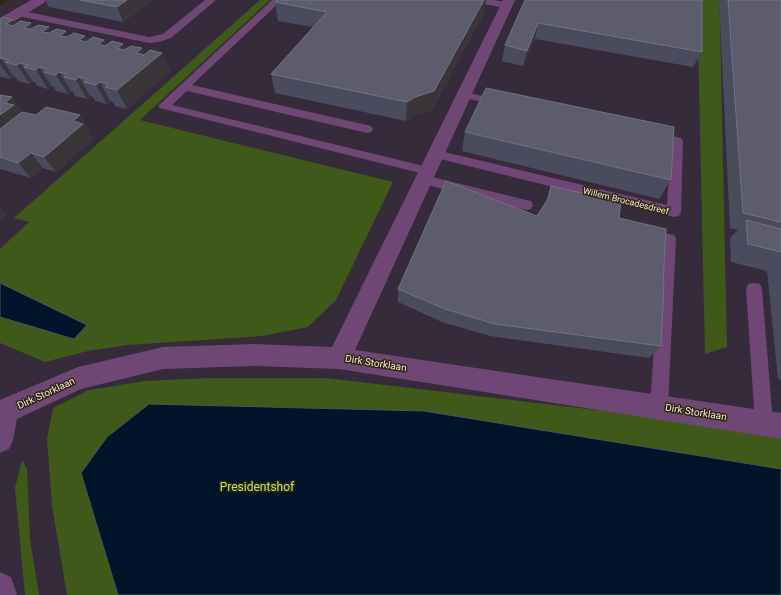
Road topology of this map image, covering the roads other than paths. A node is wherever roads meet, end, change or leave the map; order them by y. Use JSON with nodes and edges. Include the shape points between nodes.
{"nodes":[{"id":1,"x":40,"y":0,"type":"edge"},
{"id":2,"x":211,"y":0,"type":"edge"},
{"id":3,"x":277,"y":0,"type":"edge"},
{"id":4,"x":476,"y":0,"type":"edge"},
{"id":5,"x":508,"y":2,"type":"edge"},
{"id":6,"x":18,"y":13,"type":"junction"},
{"id":7,"x":0,"y":24,"type":"edge"},
{"id":8,"x":185,"y":87,"type":"junction"},
{"id":9,"x":464,"y":95,"type":"junction"},
{"id":10,"x":517,"y":107,"type":"edge"},
{"id":11,"x":367,"y":130,"type":"dead end"},
{"id":12,"x":639,"y":133,"type":"edge"},
{"id":13,"x":436,"y":154,"type":"junction"},
{"id":14,"x":426,"y":175,"type":"junction"},
{"id":15,"x":526,"y":205,"type":"dead end"},
{"id":16,"x":626,"y":229,"type":"edge"},
{"id":17,"x":754,"y":289,"type":"dead end"},
{"id":18,"x":339,"y":358,"type":"junction"},
{"id":19,"x":659,"y":406,"type":"junction"},
{"id":20,"x":3,"y":408,"type":"edge"},
{"id":21,"x":773,"y":424,"type":"edge"},
{"id":22,"x":0,"y":440,"type":"edge"},
{"id":23,"x":0,"y":588,"type":"edge"},
{"id":24,"x":1,"y":595,"type":"edge"}],
"edges":[{"from":1,"to":6,"type":"street"},
{"from":2,"to":6,"type":"lane","via":[[168,36],[149,40]]},
{"from":3,"to":8,"type":"lane"},
{"from":4,"to":5,"type":"lane"},
{"from":5,"to":9,"type":"street"},
{"from":6,"to":7,"type":"street"},
{"from":8,"to":11,"type":"lane"},
{"from":8,"to":14,"type":"lane","via":[[164,106]]},
{"from":9,"to":10,"type":"lane"},
{"from":9,"to":13,"type":"street"},
{"from":12,"to":13,"type":"lane","name":"Willem Brocadesdreef","via":[[677,141],[674,212]]},
{"from":13,"to":14,"type":"street"},
{"from":14,"to":15,"type":"lane"},
{"from":14,"to":18,"type":"street"},
{"from":16,"to":19,"type":"lane","via":[[669,239]]},
{"from":17,"to":21,"type":"lane"},
{"from":18,"to":19,"type":"street","name":"Dirk Storklaan"},
{"from":18,"to":20,"type":"street","name":"Dirk Storklaan","via":[[254,355],[163,358],[78,378]]},
{"from":19,"to":21,"type":"street","name":"Dirk Storklaan"},
{"from":20,"to":22,"type":"street","name":"Dirk Storklaan"},
{"from":23,"to":24,"type":"street"}]}
